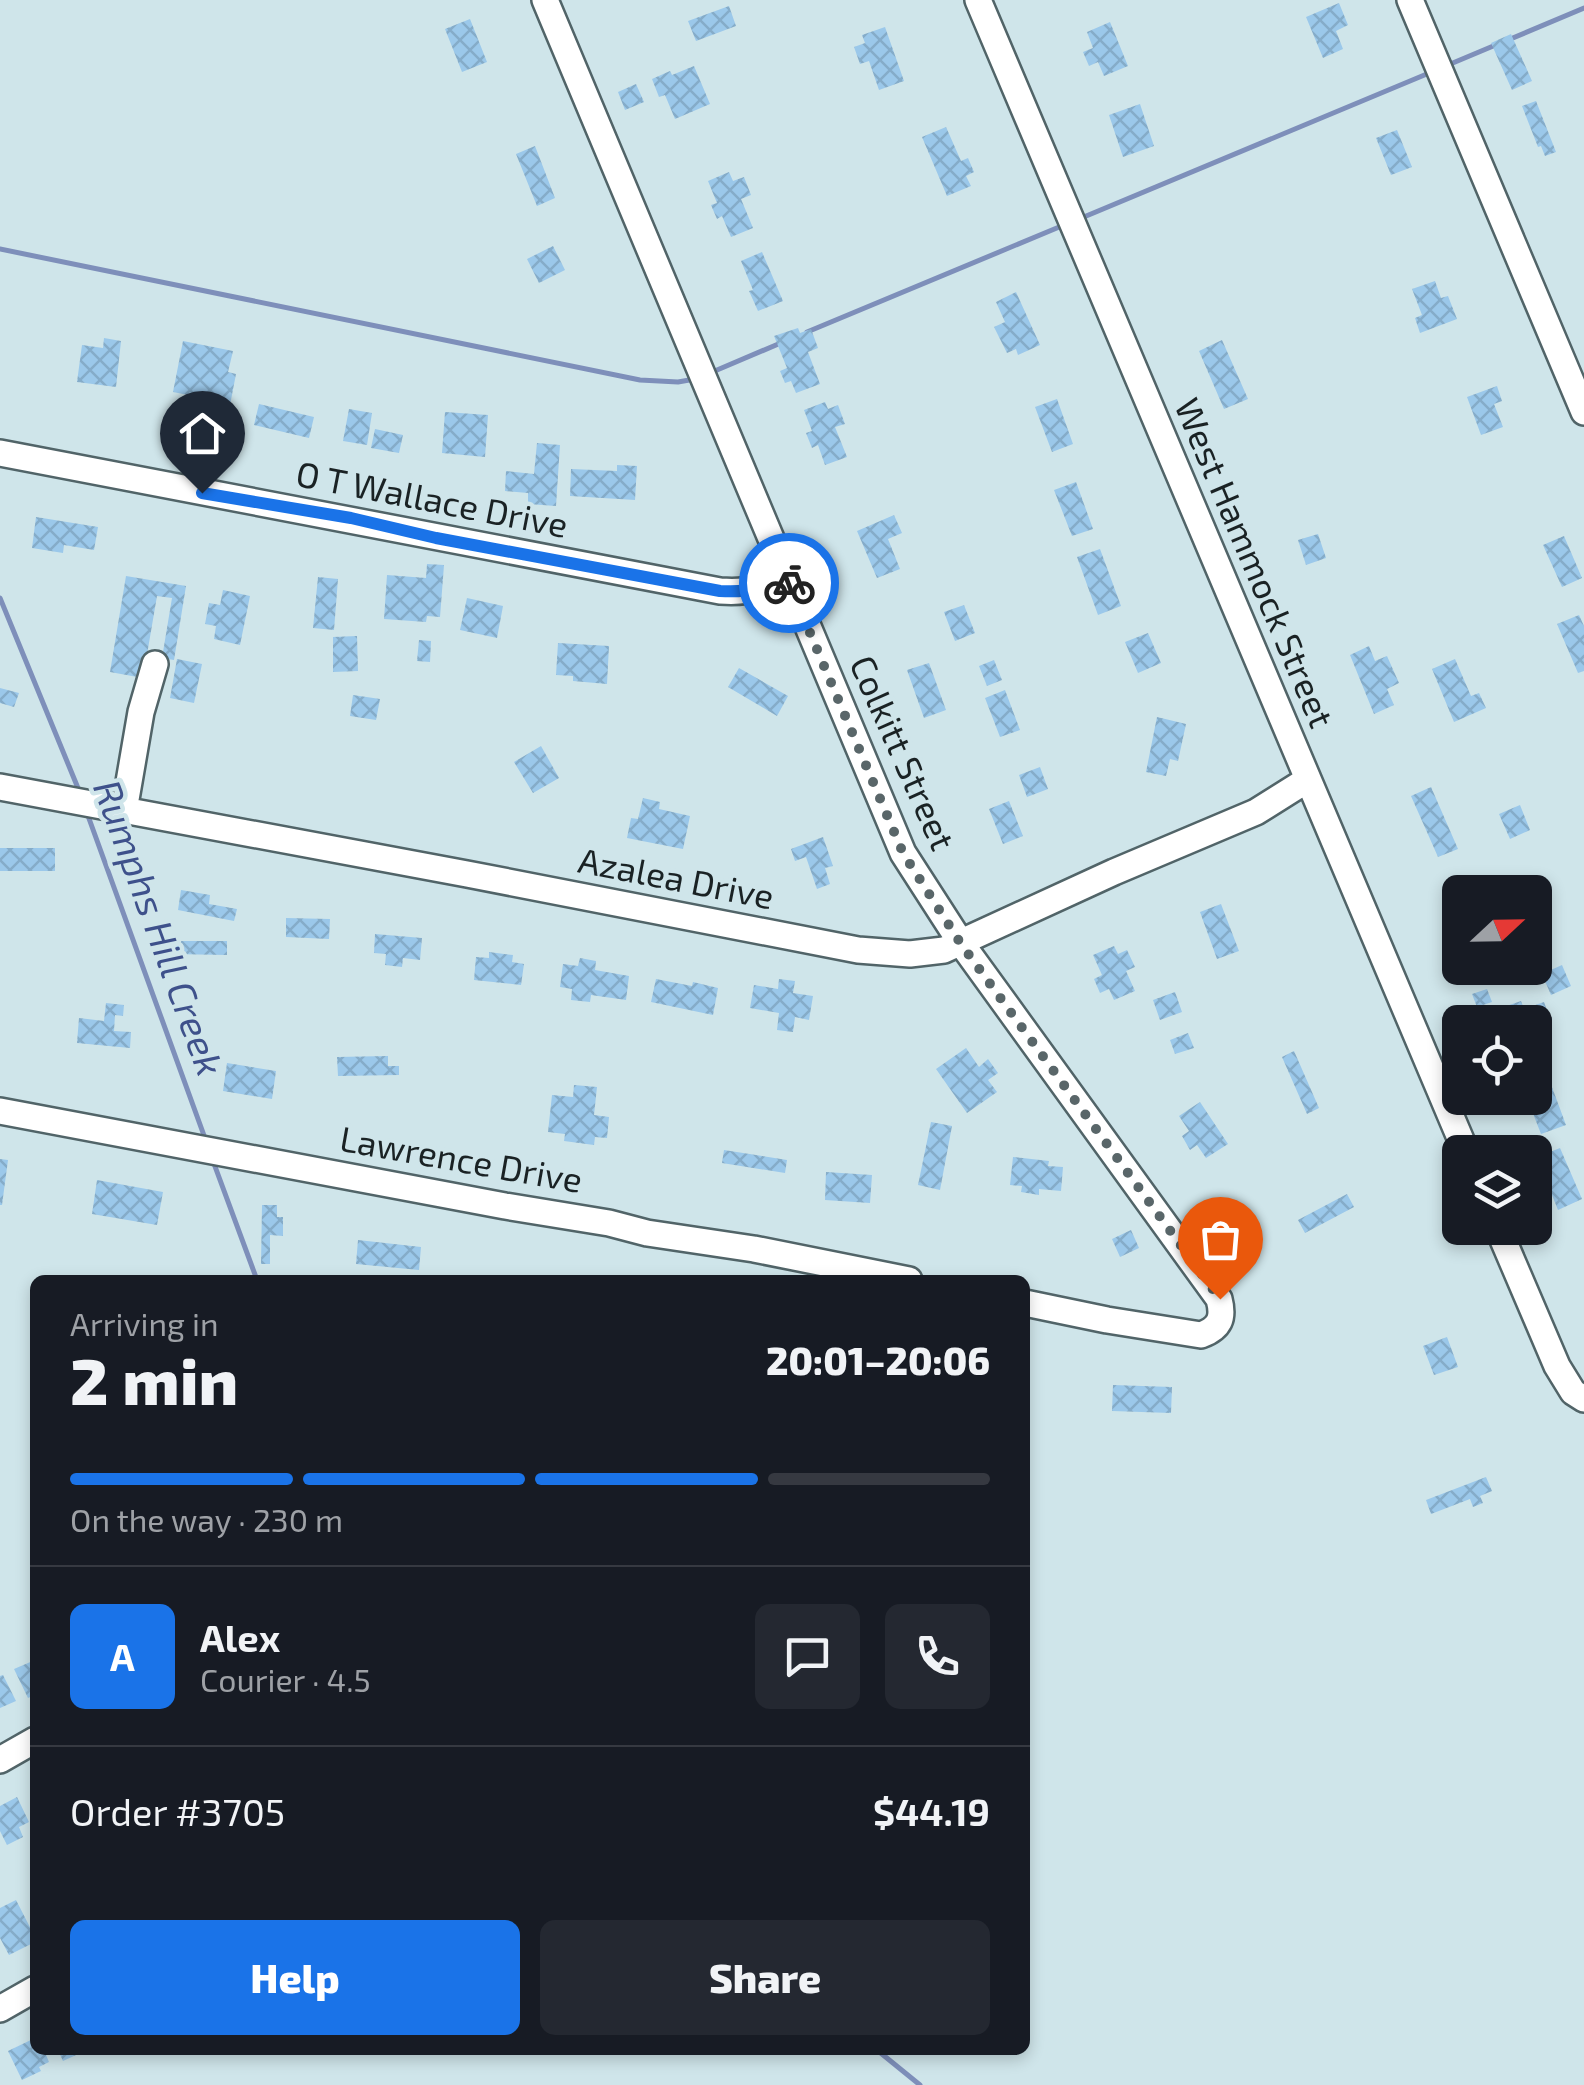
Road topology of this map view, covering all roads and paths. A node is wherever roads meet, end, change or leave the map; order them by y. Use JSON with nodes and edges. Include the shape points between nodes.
{"nodes":[{"id":1,"x":544,"y":0,"type":"edge"},
{"id":2,"x":978,"y":0,"type":"edge"},
{"id":3,"x":1410,"y":0,"type":"edge"},
{"id":4,"x":1584,"y":412,"type":"edge"},
{"id":5,"x":0,"y":453,"type":"edge"},
{"id":6,"x":782,"y":564,"type":"junction"},
{"id":7,"x":155,"y":664,"type":"dead end"},
{"id":8,"x":1307,"y":780,"type":"junction"},
{"id":9,"x":0,"y":787,"type":"edge"},
{"id":10,"x":124,"y":811,"type":"junction"},
{"id":11,"x":961,"y":944,"type":"junction"},
{"id":12,"x":0,"y":1112,"type":"edge"},
{"id":13,"x":1459,"y":1135,"type":"edge"},
{"id":14,"x":1505,"y":1245,"type":"edge"},
{"id":15,"x":884,"y":1275,"type":"edge"},
{"id":16,"x":1030,"y":1304,"type":"edge"},
{"id":17,"x":1584,"y":1399,"type":"edge"},
{"id":18,"x":30,"y":1743,"type":"edge"},
{"id":19,"x":0,"y":1760,"type":"edge"},
{"id":20,"x":30,"y":1993,"type":"edge"},
{"id":21,"x":0,"y":2009,"type":"edge"}],
"edges":[{"from":1,"to":6,"type":"street","name":"Colkitt Street"},
{"from":2,"to":8,"type":"street","name":"West Hammock Street"},
{"from":3,"to":4,"type":"street"},
{"from":5,"to":6,"type":"street","name":"O T Wallace Drive","via":[[720,591],[755,589]]},
{"from":6,"to":11,"type":"street","name":"Colkitt Street","via":[[903,853]]},
{"from":7,"to":10,"type":"street"},
{"from":8,"to":11,"type":"street","name":"Azalea Drive","via":[[1256,812]]},
{"from":8,"to":13,"type":"street","name":"West Hammock Street"},
{"from":9,"to":10,"type":"street","name":"Azalea Drive"},
{"from":10,"to":11,"type":"street","name":"Azalea Drive","via":[[858,950],[922,953]]},
{"from":11,"to":16,"type":"street","name":"Colkitt Street","via":[[1220,1299],[1223,1314],[1201,1335]]},
{"from":12,"to":15,"type":"street","name":"Lawrence Drive"},
{"from":14,"to":17,"type":"street","via":[[1556,1366]]},
{"from":18,"to":19,"type":"street"},
{"from":20,"to":21,"type":"street"}]}
